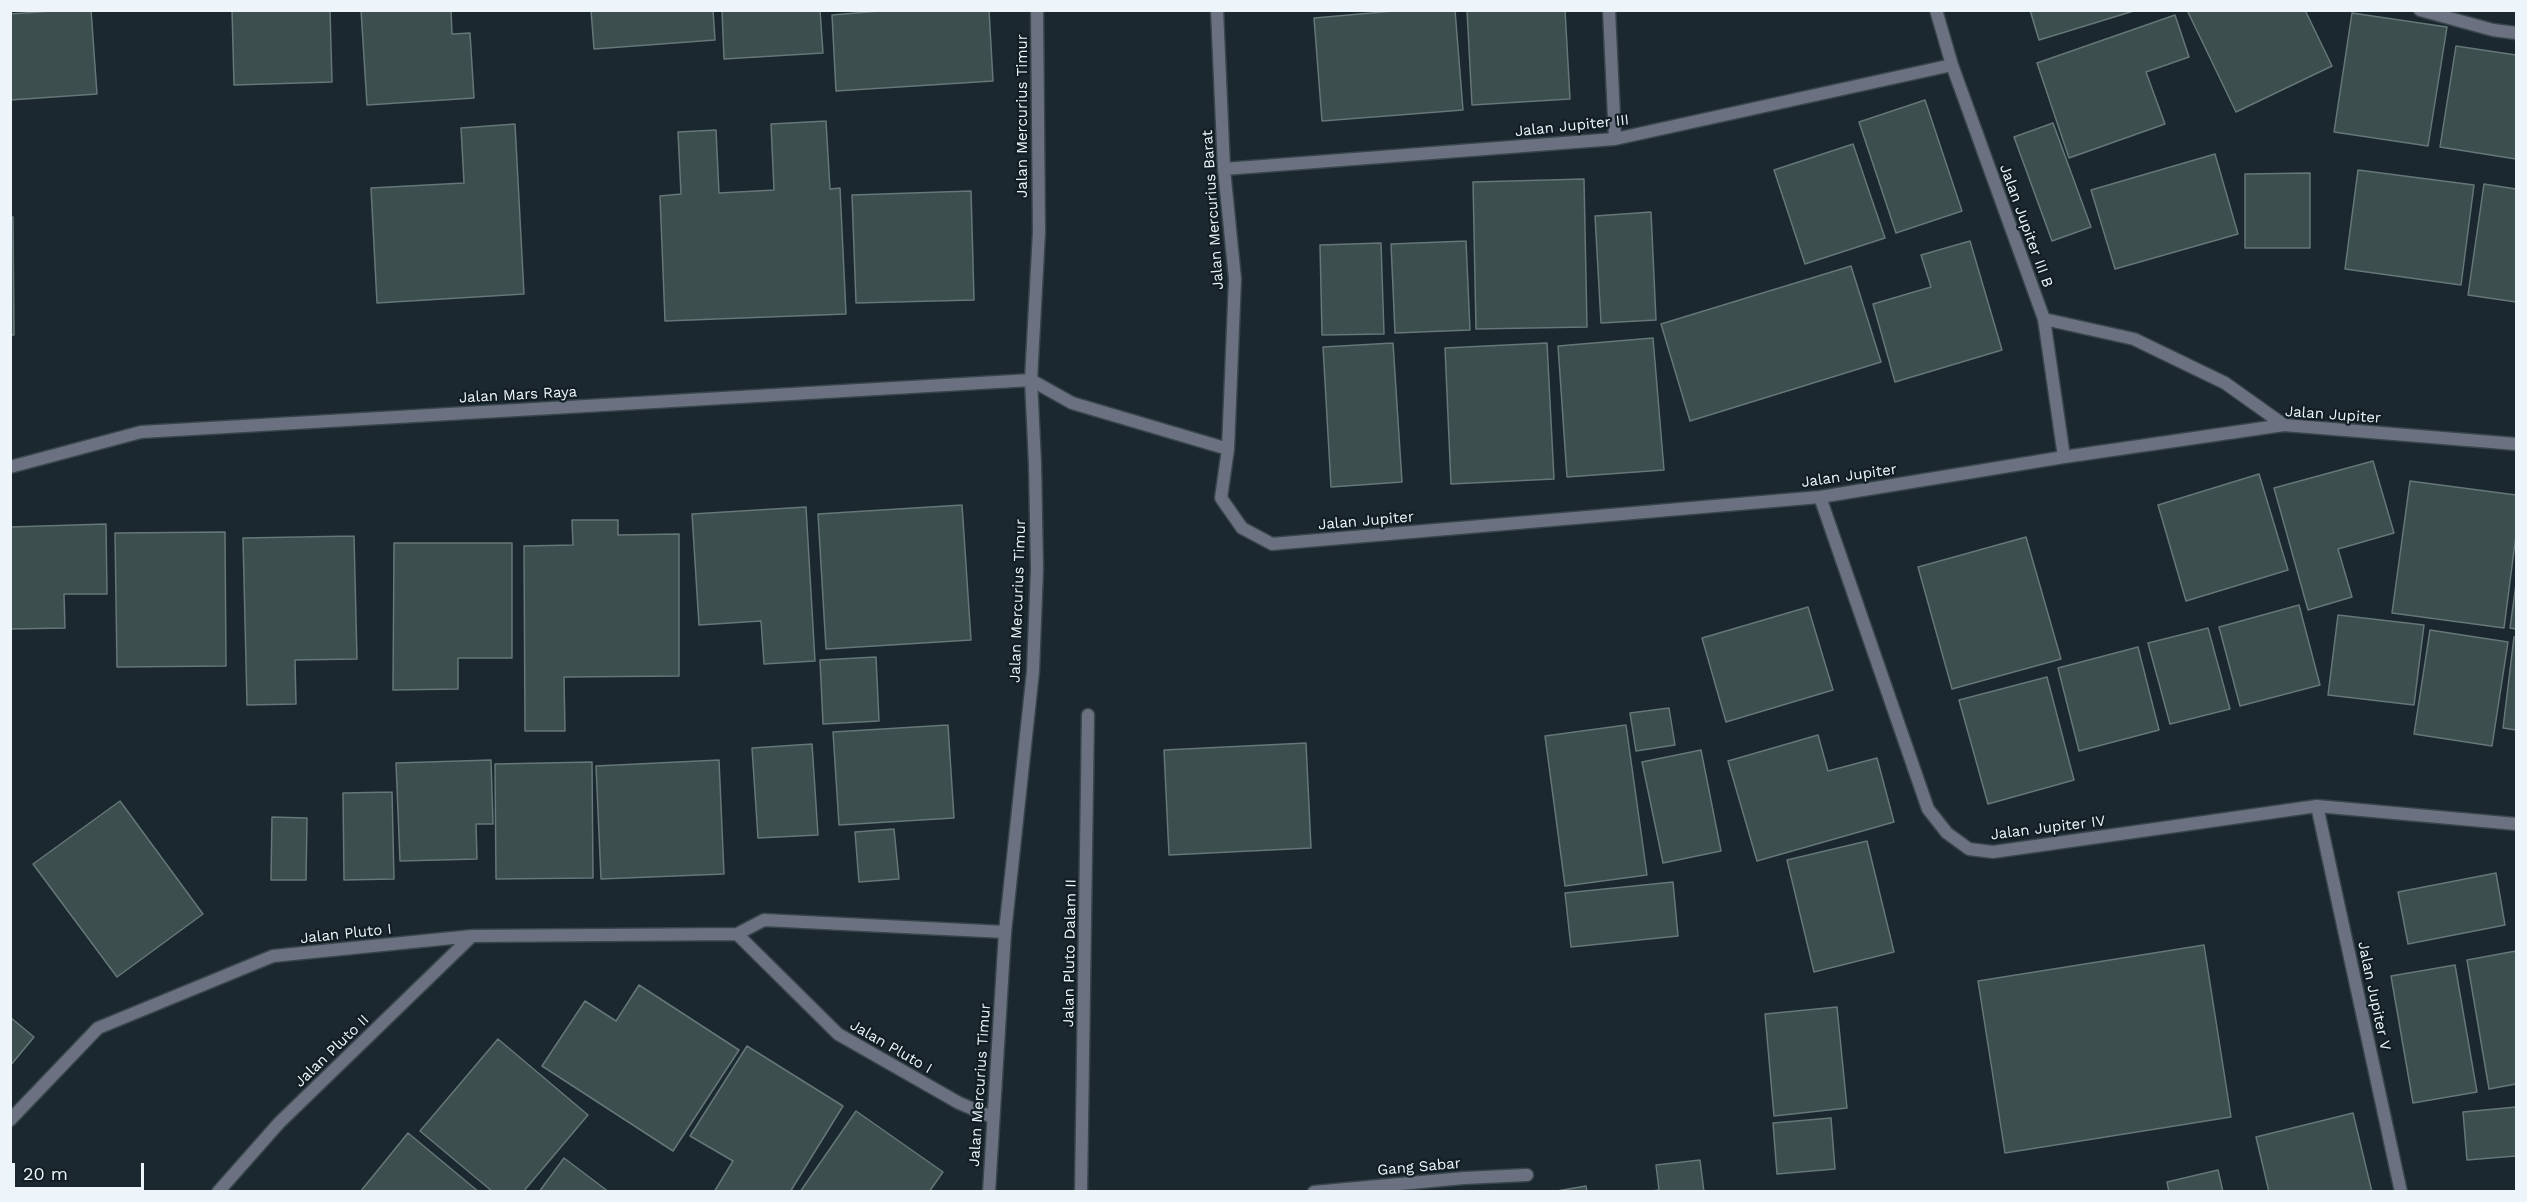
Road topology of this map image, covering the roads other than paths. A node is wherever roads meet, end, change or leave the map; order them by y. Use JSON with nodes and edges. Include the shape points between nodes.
{"nodes":[{"id":1,"x":1037,"y":10,"type":"edge"},
{"id":2,"x":1217,"y":10,"type":"edge"},
{"id":3,"x":1609,"y":10,"type":"edge"},
{"id":4,"x":1936,"y":10,"type":"edge"},
{"id":5,"x":2420,"y":10,"type":"edge"},
{"id":6,"x":2517,"y":33,"type":"edge"},
{"id":7,"x":1952,"y":64,"type":"junction"},
{"id":8,"x":1615,"y":140,"type":"junction"},
{"id":9,"x":1224,"y":169,"type":"junction"},
{"id":10,"x":2043,"y":319,"type":"junction"},
{"id":11,"x":1031,"y":380,"type":"junction"},
{"id":12,"x":2284,"y":425,"type":"junction"},
{"id":13,"x":2517,"y":444,"type":"edge"},
{"id":14,"x":1228,"y":450,"type":"junction"},
{"id":15,"x":2064,"y":457,"type":"junction"},
{"id":16,"x":10,"y":467,"type":"edge"},
{"id":17,"x":1223,"y":479,"type":"joint"},
{"id":18,"x":1820,"y":497,"type":"junction"},
{"id":19,"x":1088,"y":715,"type":"dead end"},
{"id":20,"x":2318,"y":806,"type":"junction"},
{"id":21,"x":2517,"y":824,"type":"edge"},
{"id":22,"x":1005,"y":932,"type":"junction"},
{"id":23,"x":737,"y":934,"type":"junction"},
{"id":24,"x":472,"y":936,"type":"junction"},
{"id":25,"x":992,"y":1117,"type":"junction"},
{"id":26,"x":10,"y":1120,"type":"edge"},
{"id":27,"x":1527,"y":1175,"type":"dead end"},
{"id":28,"x":218,"y":1191,"type":"edge"},
{"id":29,"x":989,"y":1191,"type":"edge"},
{"id":30,"x":1081,"y":1191,"type":"edge"},
{"id":31,"x":1314,"y":1191,"type":"edge"},
{"id":32,"x":2401,"y":1191,"type":"edge"}],
"edges":[{"from":1,"to":11,"type":"street","name":"Jalan Mercurius Timur","via":[[1039,232]]},
{"from":2,"to":9,"type":"street","name":"Jalan Mercurius Barat"},
{"from":3,"to":8,"type":"street"},
{"from":4,"to":7,"type":"street","name":"Jalan Jupiter III B"},
{"from":5,"to":6,"type":"street"},
{"from":7,"to":8,"type":"street","name":"Jalan Jupiter III"},
{"from":7,"to":10,"type":"street","name":"Jalan Jupiter III B"},
{"from":8,"to":9,"type":"street","name":"Jalan Jupiter III"},
{"from":9,"to":14,"type":"street","name":"Jalan Mercurius Barat","via":[[1234,279]]},
{"from":10,"to":12,"type":"street","via":[[2134,339],[2225,383]]},
{"from":10,"to":15,"type":"street","name":"Jalan Jupiter III B"},
{"from":11,"to":14,"type":"street","via":[[1072,403]]},
{"from":11,"to":16,"type":"street","name":"Jalan Mars Raya","via":[[141,432]]},
{"from":11,"to":22,"type":"street","name":"Jalan Mercurius Timur","via":[[1036,569],[1033,671]]},
{"from":12,"to":13,"type":"street","name":"Jalan Jupiter"},
{"from":12,"to":15,"type":"street","name":"Jalan Jupiter"},
{"from":14,"to":17,"type":"street","name":"Jalan Mercurius Barat"},
{"from":15,"to":18,"type":"street","name":"Jalan Jupiter"},
{"from":17,"to":18,"type":"street","name":"Jalan Jupiter","via":[[1221,498],[1242,528],[1272,544]]},
{"from":18,"to":20,"type":"street","name":"Jalan Jupiter IV","via":[[1928,809],[1947,833],[1969,849],[1993,852]]},
{"from":19,"to":30,"type":"street","name":"Jalan Pluto Dalam II"},
{"from":20,"to":21,"type":"street","name":"Jalan Jupiter IV"},
{"from":20,"to":32,"type":"street","name":"Jalan Jupiter V"},
{"from":22,"to":23,"type":"street","name":"Jalan Pluto I","via":[[764,920]]},
{"from":22,"to":25,"type":"street","name":"Jalan Mercurius Timur"},
{"from":23,"to":24,"type":"street","name":"Jalan Pluto I"},
{"from":23,"to":25,"type":"street","name":"Jalan Pluto I","via":[[838,1034],[959,1103]]},
{"from":24,"to":26,"type":"street","name":"Jalan Pluto I","via":[[273,956],[98,1028]]},
{"from":24,"to":28,"type":"street","name":"Jalan Pluto II","via":[[279,1123]]},
{"from":25,"to":29,"type":"street","name":"Jalan Mercurius Timur"},
{"from":27,"to":31,"type":"street","name":"Gang Sabar"}]}
